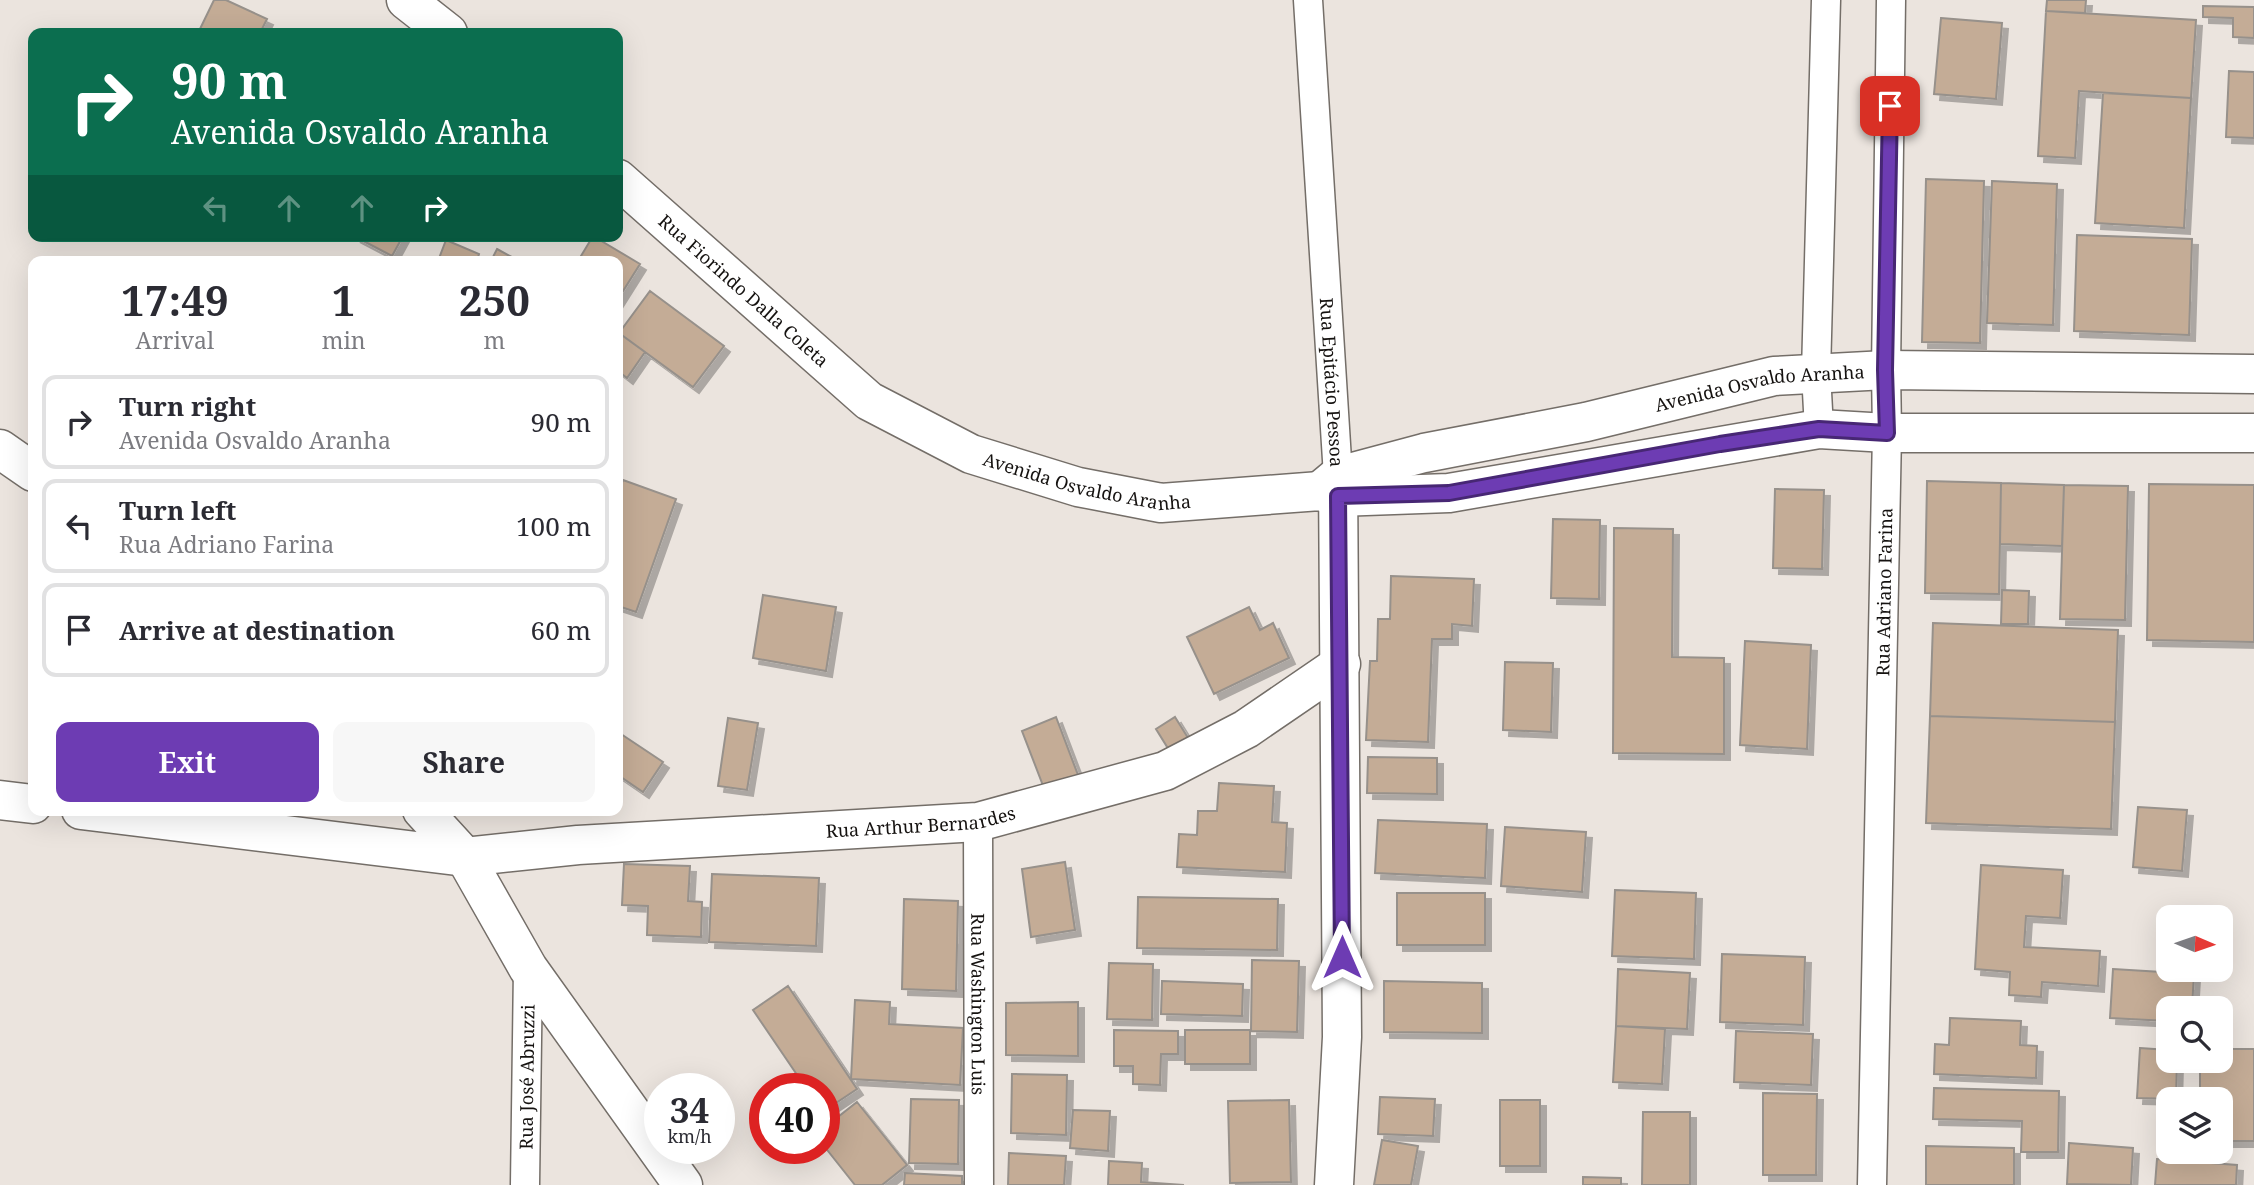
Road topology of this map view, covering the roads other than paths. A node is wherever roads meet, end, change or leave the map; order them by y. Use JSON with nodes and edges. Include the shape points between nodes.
{"nodes":[{"id":1,"x":406,"y":0,"type":"edge"},
{"id":2,"x":1308,"y":0,"type":"edge"},
{"id":3,"x":1826,"y":0,"type":"edge"},
{"id":4,"x":1891,"y":0,"type":"edge"},
{"id":5,"x":442,"y":28,"type":"edge"},
{"id":6,"x":623,"y":182,"type":"edge"},
{"id":7,"x":1816,"y":373,"type":"junction"},
{"id":8,"x":2254,"y":374,"type":"edge"},
{"id":9,"x":1887,"y":400,"type":"junction"},
{"id":10,"x":869,"y":401,"type":"joint"},
{"id":11,"x":1819,"y":429,"type":"junction"},
{"id":12,"x":2254,"y":433,"type":"edge"},
{"id":13,"x":0,"y":449,"type":"edge"},
{"id":14,"x":28,"y":469,"type":"edge"},
{"id":15,"x":1332,"y":488,"type":"junction"},
{"id":16,"x":1341,"y":664,"type":"junction"},
{"id":17,"x":0,"y":800,"type":"edge"},
{"id":18,"x":28,"y":803,"type":"edge"},
{"id":19,"x":130,"y":816,"type":"edge"},
{"id":20,"x":427,"y":816,"type":"edge"},
{"id":21,"x":978,"y":822,"type":"junction"},
{"id":22,"x":465,"y":857,"type":"junction"},
{"id":23,"x":528,"y":968,"type":"junction"},
{"id":24,"x":525,"y":1185,"type":"edge"},
{"id":25,"x":683,"y":1185,"type":"edge"},
{"id":26,"x":979,"y":1185,"type":"edge"},
{"id":27,"x":1334,"y":1185,"type":"edge"},
{"id":28,"x":1872,"y":1185,"type":"edge"}],
"edges":[{"from":1,"to":5,"type":"main road"},
{"from":2,"to":15,"type":"street","name":"Rua Epitácio Pessoa"},
{"from":3,"to":7,"type":"street"},
{"from":4,"to":9,"type":"street","name":"Rua Adriano Farina"},
{"from":6,"to":10,"type":"main road","name":"Rua Fiorindo Dalla Coleta"},
{"from":7,"to":9,"type":"main road","name":"Avenida Osvaldo Aranha"},
{"from":7,"to":11,"type":"street"},
{"from":7,"to":15,"type":"main road","name":"Avenida Osvaldo Aranha","via":[[1774,376],[1586,422],[1424,453]]},
{"from":8,"to":9,"type":"main road","name":"Avenida Osvaldo Aranha"},
{"from":9,"to":11,"type":"main road","name":"Avenida Osvaldo Aranha"},
{"from":9,"to":12,"type":"main road","name":"Avenida Osvaldo Aranha"},
{"from":9,"to":28,"type":"street","name":"Rua Adriano Farina"},
{"from":10,"to":15,"type":"main road","name":"Avenida Osvaldo Aranha","via":[[971,454],[1078,487],[1161,503]]},
{"from":11,"to":15,"type":"main road","name":"Avenida Osvaldo Aranha","via":[[1449,493]]},
{"from":13,"to":14,"type":"main road"},
{"from":15,"to":16,"type":"main road","name":"Rua Epitácio Pessoa"},
{"from":16,"to":21,"type":"main road","name":"Rua Arthur Bernardes","via":[[1246,729],[1165,771]]},
{"from":16,"to":27,"type":"main road","name":"Rua Epitácio Pessoa","via":[[1342,1037]]},
{"from":17,"to":18,"type":"main road"},
{"from":19,"to":22,"type":"main road","name":"Rua Arthur Bernardes"},
{"from":20,"to":22,"type":"main road"},
{"from":21,"to":22,"type":"main road","name":"Rua Arthur Bernardes","via":[[578,845]]},
{"from":21,"to":26,"type":"street","name":"Rua Washington Luis"},
{"from":22,"to":23,"type":"main road"},
{"from":23,"to":24,"type":"street","name":"Rua José Abruzzi"},
{"from":23,"to":25,"type":"main road"}]}
